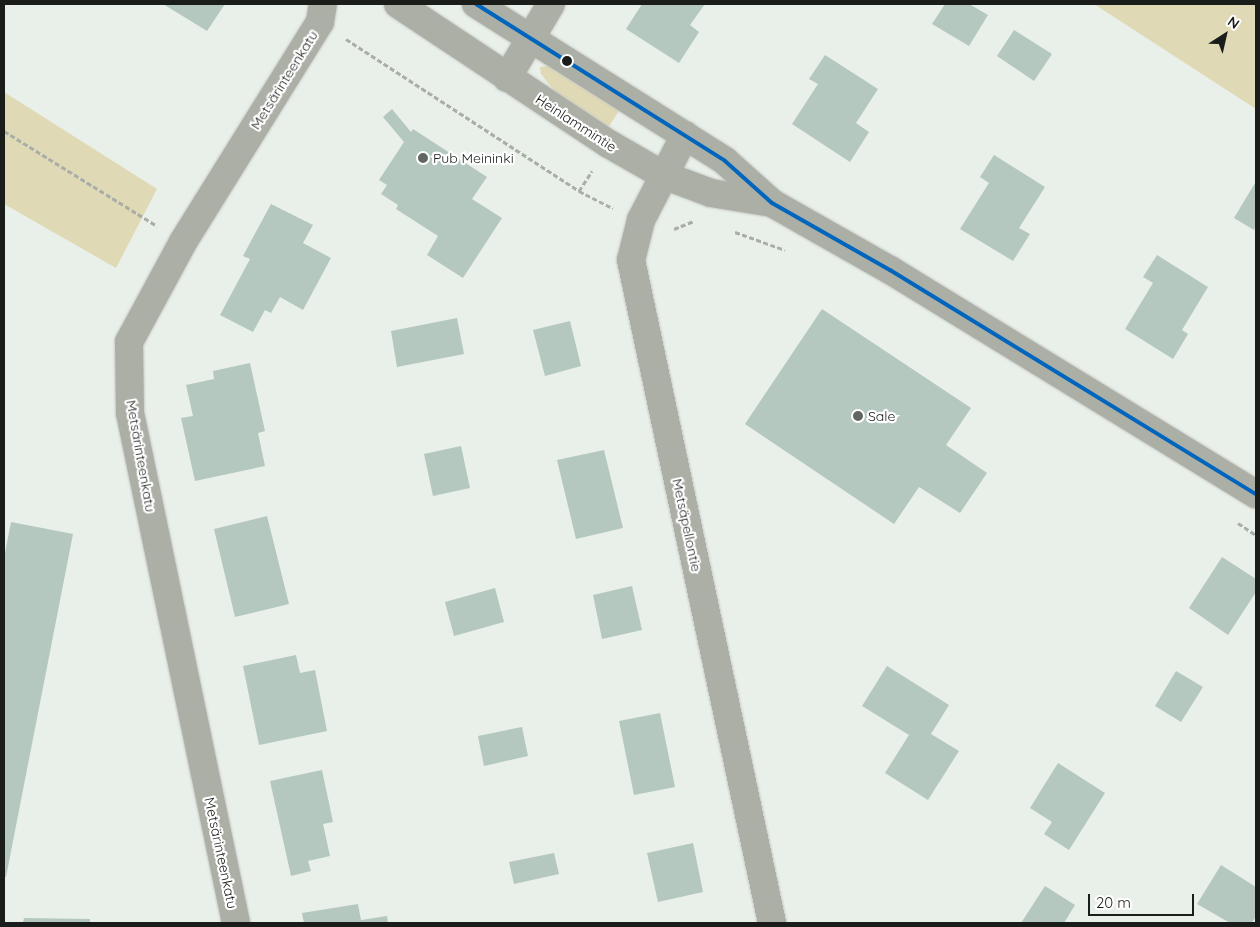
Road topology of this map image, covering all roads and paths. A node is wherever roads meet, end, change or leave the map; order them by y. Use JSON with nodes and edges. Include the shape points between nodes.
{"nodes":[{"id":1,"x":398,"y":4,"type":"edge"},
{"id":2,"x":476,"y":4,"type":"edge"},
{"id":3,"x":551,"y":4,"type":"edge"},
{"id":4,"x":322,"y":13,"type":"edge"},
{"id":5,"x":532,"y":36,"type":"junction"},
{"id":6,"x":507,"y":78,"type":"junction"},
{"id":7,"x":4,"y":132,"type":"edge"},
{"id":8,"x":685,"y":135,"type":"junction"},
{"id":9,"x":662,"y":175,"type":"junction"},
{"id":10,"x":772,"y":203,"type":"junction"},
{"id":11,"x":700,"y":219,"type":"dead end"},
{"id":12,"x":641,"y":220,"type":"junction"},
{"id":13,"x":728,"y":229,"type":"dead end"},
{"id":14,"x":183,"y":242,"type":"junction"},
{"id":15,"x":792,"y":253,"type":"dead end"},
{"id":16,"x":1256,"y":494,"type":"edge"},
{"id":17,"x":1231,"y":519,"type":"dead end"},
{"id":18,"x":1256,"y":535,"type":"edge"},
{"id":19,"x":236,"y":923,"type":"edge"},
{"id":20,"x":772,"y":923,"type":"edge"}],
"edges":[{"from":1,"to":6,"type":"street","name":"Heinlammintie"},
{"from":2,"to":5,"type":"street","name":"Heinlammintie"},
{"from":3,"to":5,"type":"street"},
{"from":4,"to":12,"type":"path","via":[[589,197]]},
{"from":4,"to":14,"type":"street","name":"Metsärinteenkatu"},
{"from":5,"to":6,"type":"street"},
{"from":5,"to":8,"type":"street","name":"Heinlammintie"},
{"from":6,"to":9,"type":"street","name":"Heinlammintie"},
{"from":7,"to":14,"type":"path"},
{"from":8,"to":9,"type":"street","name":"Metsäpellontie"},
{"from":8,"to":10,"type":"street","name":"Heinlammintie","via":[[725,161]]},
{"from":9,"to":10,"type":"street","name":"Heinlammintie","via":[[711,193]]},
{"from":9,"to":12,"type":"street","name":"Metsäpellontie"},
{"from":10,"to":16,"type":"street","name":"Heinlammintie","via":[[890,270]]},
{"from":11,"to":12,"type":"path","via":[[670,230]]},
{"from":12,"to":20,"type":"street","name":"Metsäpellontie","via":[[631,260]]},
{"from":13,"to":15,"type":"path"},
{"from":14,"to":19,"type":"street","name":"Metsärinteenkatu","via":[[129,342],[130,413]]},
{"from":17,"to":18,"type":"path"}]}
